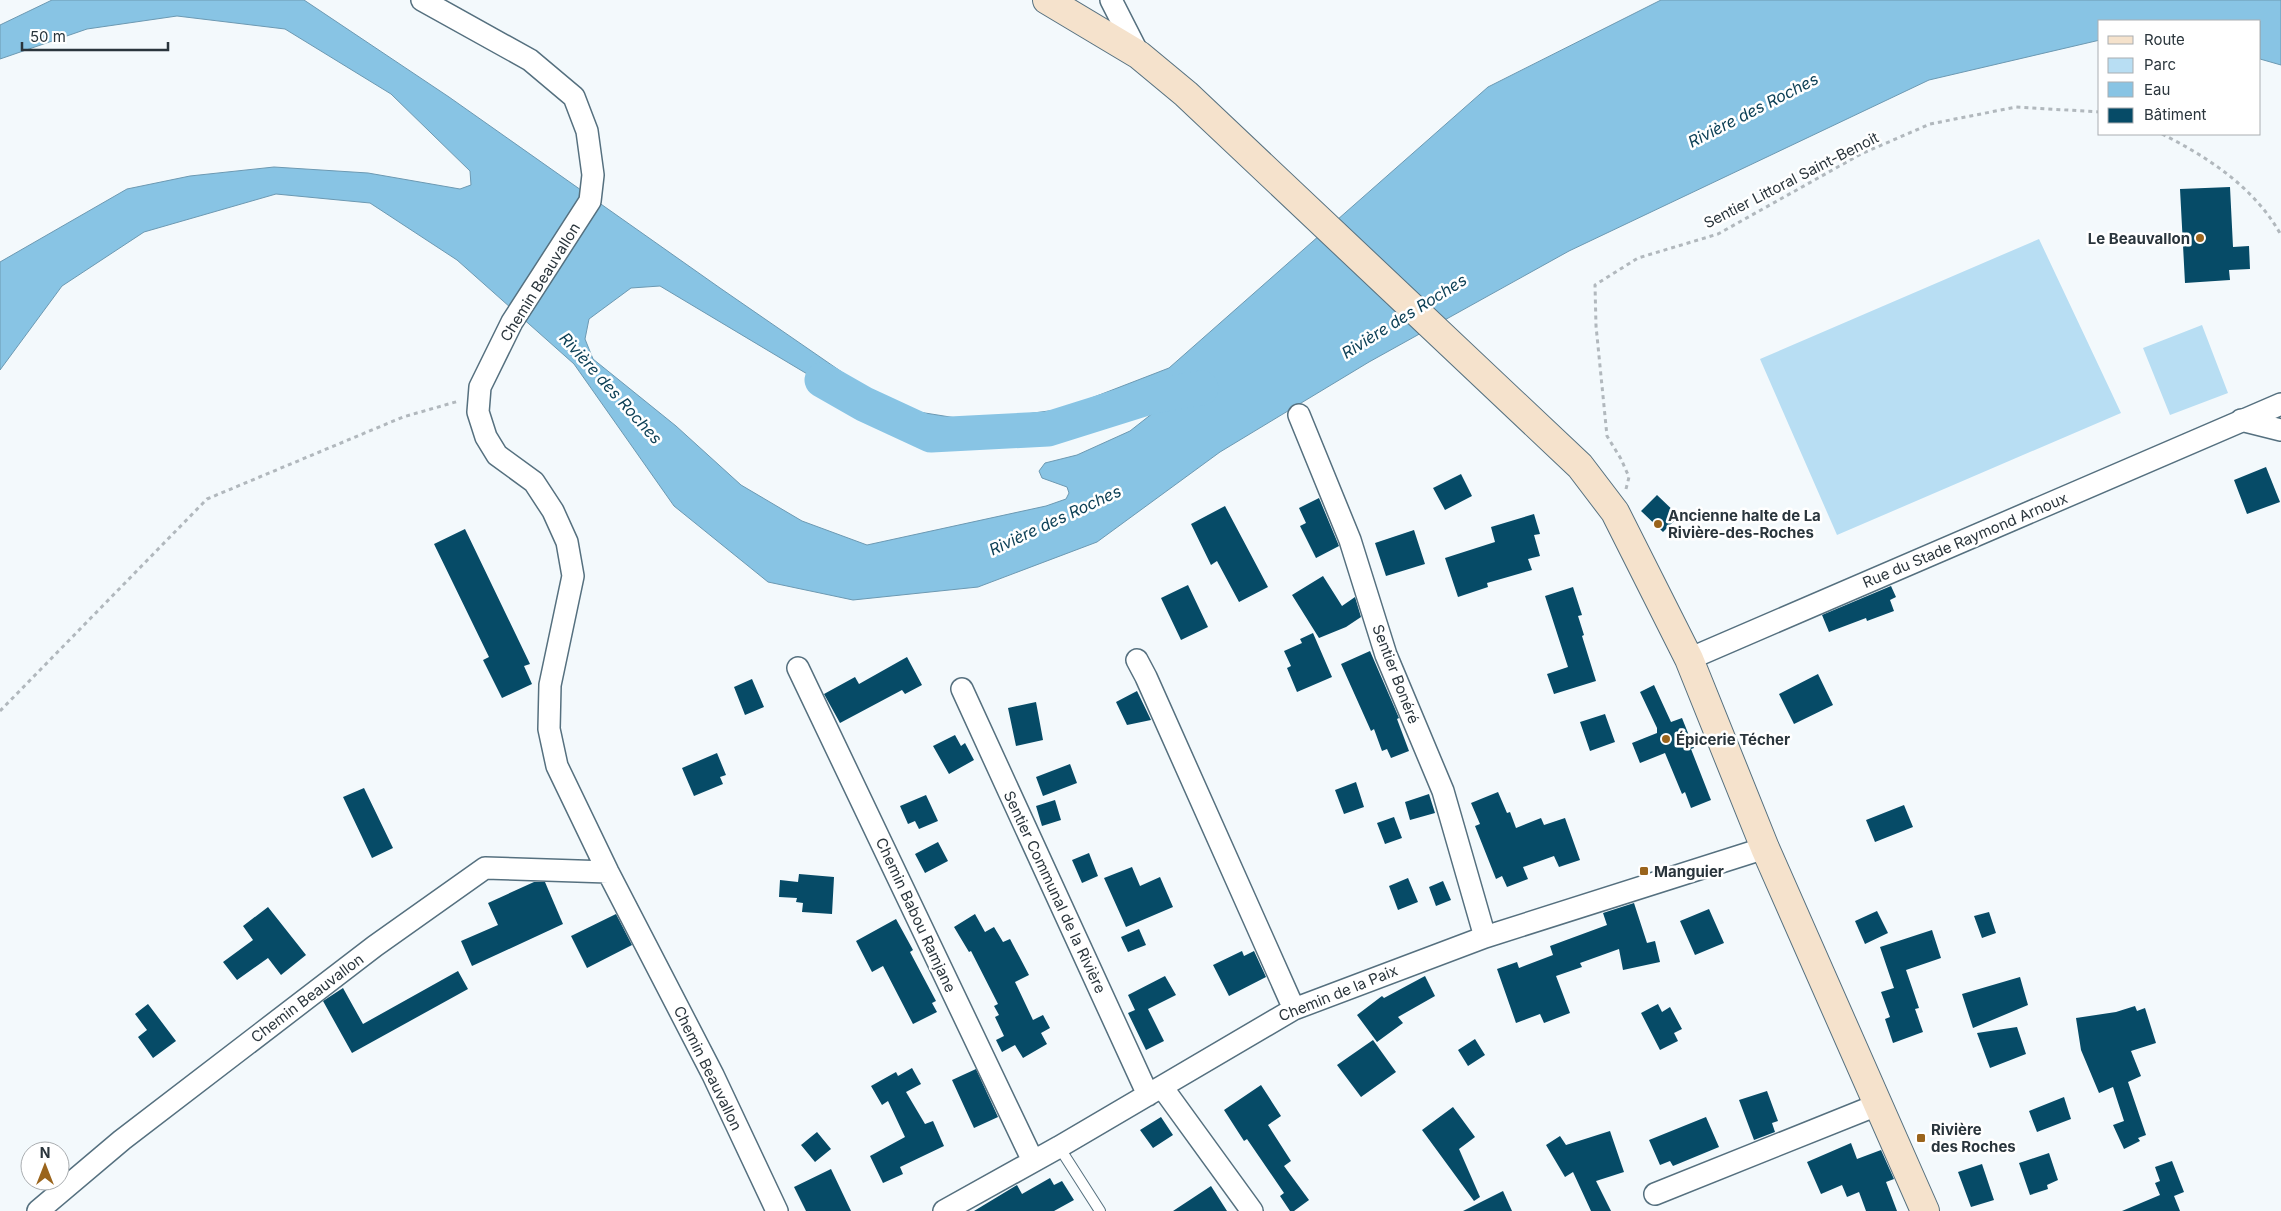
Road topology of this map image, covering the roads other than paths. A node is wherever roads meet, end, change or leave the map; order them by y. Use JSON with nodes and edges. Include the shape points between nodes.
{"nodes":[{"id":1,"x":422,"y":0,"type":"edge"},
{"id":2,"x":1048,"y":0,"type":"edge"},
{"id":3,"x":1111,"y":0,"type":"edge"},
{"id":4,"x":1139,"y":55,"type":"junction"},
{"id":5,"x":2281,"y":404,"type":"edge"},
{"id":6,"x":1299,"y":415,"type":"dead end"},
{"id":7,"x":2241,"y":420,"type":"junction"},
{"id":8,"x":2281,"y":430,"type":"edge"},
{"id":9,"x":1689,"y":659,"type":"junction"},
{"id":10,"x":1137,"y":660,"type":"dead end"},
{"id":11,"x":798,"y":668,"type":"dead end"},
{"id":12,"x":962,"y":689,"type":"dead end"},
{"id":13,"x":1765,"y":848,"type":"junction"},
{"id":14,"x":608,"y":872,"type":"junction"},
{"id":15,"x":1485,"y":937,"type":"junction"},
{"id":16,"x":1294,"y":1009,"type":"junction"},
{"id":17,"x":1155,"y":1091,"type":"junction"},
{"id":18,"x":1878,"y":1105,"type":"junction"},
{"id":19,"x":1059,"y":1147,"type":"junction"},
{"id":20,"x":1033,"y":1161,"type":"junction"},
{"id":21,"x":1655,"y":1194,"type":"dead end"},
{"id":22,"x":38,"y":1211,"type":"edge"},
{"id":23,"x":777,"y":1211,"type":"edge"},
{"id":24,"x":944,"y":1211,"type":"edge"},
{"id":25,"x":1100,"y":1211,"type":"edge"},
{"id":26,"x":1252,"y":1211,"type":"edge"},
{"id":27,"x":1925,"y":1211,"type":"edge"}],
"edges":[{"from":1,"to":14,"type":"street","name":"Chemin Beauvallon","via":[[530,60],[574,97],[587,131],[593,175],[590,201],[512,322],[480,387],[478,412],[486,437],[497,454],[534,482],[553,511],[567,542],[572,576],[550,685],[549,729],[557,766]]},
{"from":2,"to":4,"type":"main road"},
{"from":3,"to":4,"type":"street"},
{"from":4,"to":9,"type":"main road","via":[[1186,94],[1580,466],[1615,512]]},
{"from":5,"to":7,"type":"street","name":"Rue du Stade Raymond Arnoux"},
{"from":6,"to":15,"type":"street","name":"Sentier Bonéré","via":[[1350,540],[1386,655],[1443,791]]},
{"from":7,"to":8,"type":"street"},
{"from":7,"to":9,"type":"street","name":"Rue du Stade Raymond Arnoux"},
{"from":9,"to":13,"type":"main road"},
{"from":10,"to":16,"type":"street"},
{"from":11,"to":20,"type":"street","name":"Chemin Babou Ramjane"},
{"from":12,"to":17,"type":"street","name":"Sentier Communal de la Rivière"},
{"from":13,"to":15,"type":"street","name":"Chemin de la Paix"},
{"from":13,"to":18,"type":"main road"},
{"from":14,"to":22,"type":"street","name":"Chemin Beauvallon","via":[[484,868],[374,946],[122,1140]]},
{"from":14,"to":23,"type":"street","name":"Chemin Beauvallon","via":[[713,1075]]},
{"from":15,"to":16,"type":"street","name":"Chemin de la Paix"},
{"from":16,"to":17,"type":"street","name":"Chemin de la Paix"},
{"from":17,"to":19,"type":"street","name":"Chemin de la Paix"},
{"from":17,"to":26,"type":"street","name":"Sentier Communal de la Rivière"},
{"from":18,"to":21,"type":"street"},
{"from":18,"to":27,"type":"main road"},
{"from":19,"to":20,"type":"street","name":"Chemin de la Paix"},
{"from":19,"to":25,"type":"lane"},
{"from":20,"to":24,"type":"street","name":"Chemin de la Paix"}]}
